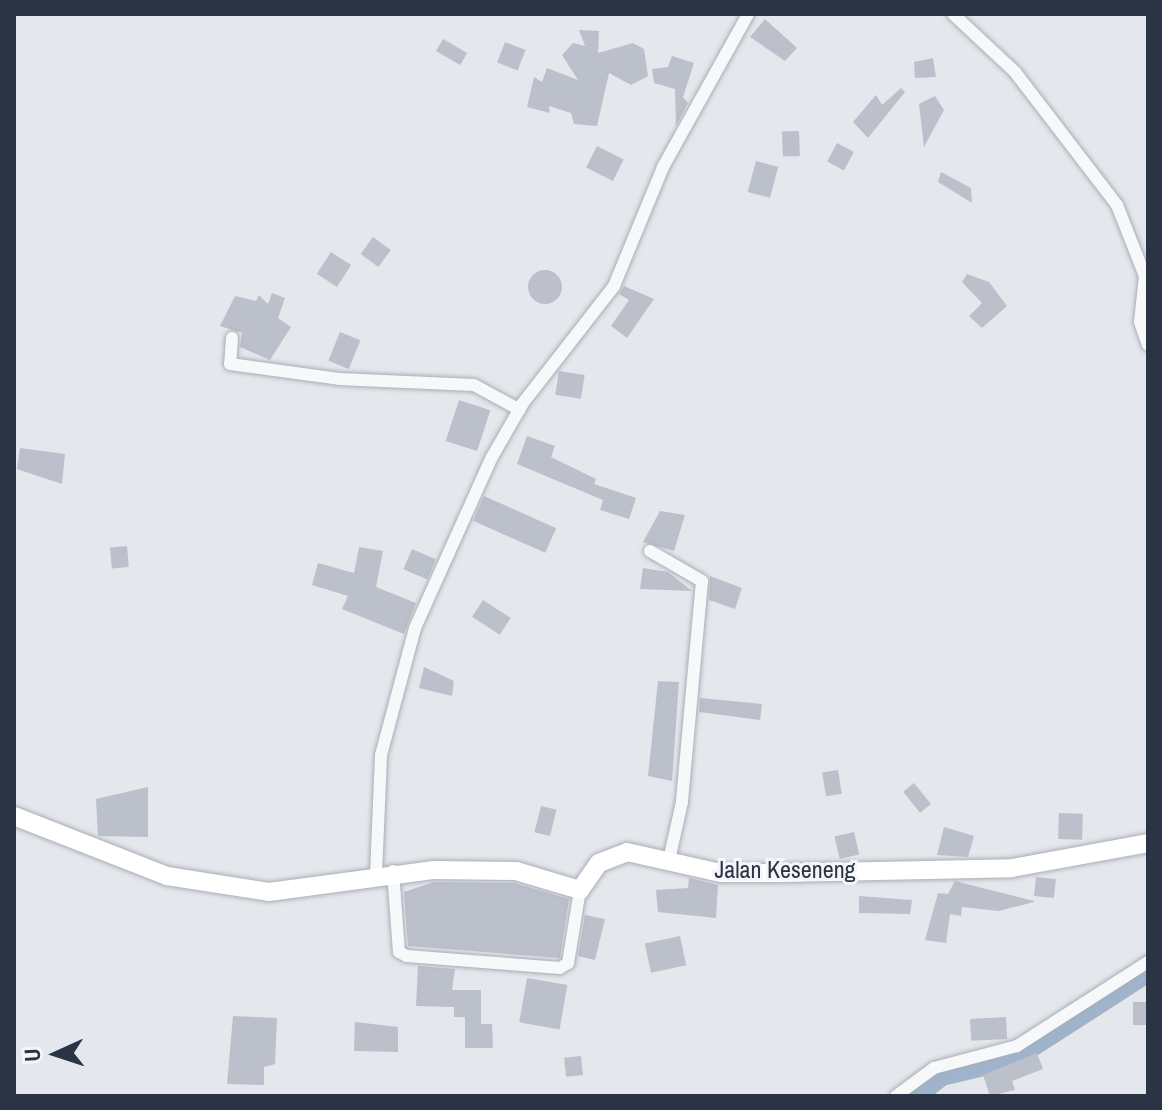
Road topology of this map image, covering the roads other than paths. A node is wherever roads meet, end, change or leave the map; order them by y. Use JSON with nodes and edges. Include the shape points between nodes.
{"nodes":[{"id":1,"x":748,"y":14,"type":"edge"},
{"id":2,"x":953,"y":14,"type":"edge"},
{"id":3,"x":232,"y":338,"type":"dead end"},
{"id":4,"x":1148,"y":345,"type":"edge"},
{"id":5,"x":520,"y":410,"type":"junction"},
{"id":6,"x":650,"y":551,"type":"dead end"},
{"id":7,"x":14,"y":816,"type":"edge"},
{"id":8,"x":1148,"y":843,"type":"edge"},
{"id":9,"x":669,"y":860,"type":"junction"},
{"id":10,"x":385,"y":873,"type":"junction"},
{"id":11,"x":580,"y":890,"type":"junction"},
{"id":12,"x":1148,"y":962,"type":"edge"},
{"id":13,"x":896,"y":1096,"type":"edge"}],
"edges":[{"from":1,"to":5,"type":"street","via":[[663,167],[614,286]]},
{"from":2,"to":4,"type":"street","via":[[1015,72],[1117,205],[1145,276],[1140,322]]},
{"from":3,"to":5,"type":"street","via":[[230,364],[339,379],[474,385]]},
{"from":5,"to":10,"type":"street","via":[[415,628],[392,701],[378,789]]},
{"from":6,"to":9,"type":"street","via":[[702,581],[682,802]]},
{"from":7,"to":10,"type":"street","via":[[167,876],[241,889],[290,891]]},
{"from":8,"to":9,"type":"street","name":"Jalan Keseneng","via":[[1012,868],[730,873]]},
{"from":9,"to":11,"type":"street","name":"Jalan Keseneng","via":[[633,851],[613,855]]},
{"from":10,"to":11,"type":"street","via":[[516,871]]},
{"from":10,"to":11,"type":"street","via":[[399,952],[407,956],[560,968],[568,963]]},
{"from":12,"to":13,"type":"street","via":[[1083,997],[1017,1046],[934,1068]]}]}
